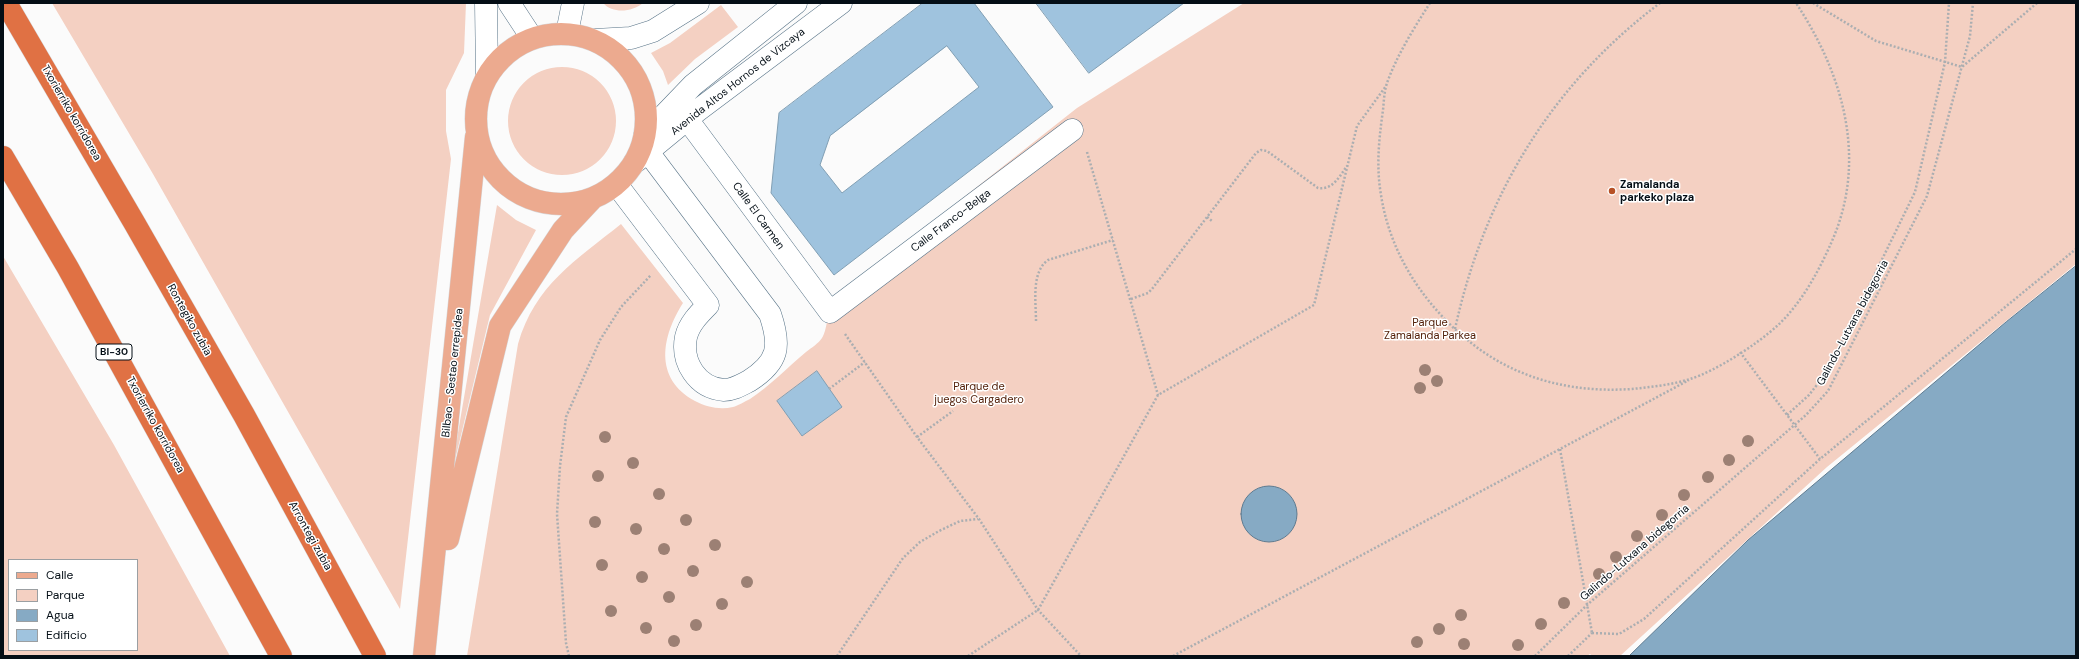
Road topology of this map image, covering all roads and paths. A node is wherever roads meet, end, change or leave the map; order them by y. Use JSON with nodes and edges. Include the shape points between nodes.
{"nodes":[{"id":1,"x":6,"y":3,"type":"edge"},
{"id":2,"x":486,"y":3,"type":"edge"},
{"id":3,"x":510,"y":3,"type":"edge"},
{"id":4,"x":573,"y":3,"type":"edge"},
{"id":5,"x":677,"y":3,"type":"edge"},
{"id":6,"x":698,"y":3,"type":"edge"},
{"id":7,"x":796,"y":3,"type":"edge"},
{"id":8,"x":841,"y":3,"type":"edge"},
{"id":9,"x":1430,"y":3,"type":"edge"},
{"id":10,"x":1660,"y":3,"type":"edge"},
{"id":11,"x":1796,"y":3,"type":"edge"},
{"id":12,"x":1813,"y":3,"type":"edge"},
{"id":13,"x":1949,"y":3,"type":"edge"},
{"id":14,"x":1973,"y":3,"type":"edge"},
{"id":15,"x":2037,"y":3,"type":"edge"},
{"id":16,"x":653,"y":31,"type":"junction"},
{"id":17,"x":567,"y":33,"type":"junction"},
{"id":18,"x":532,"y":38,"type":"junction"},
{"id":19,"x":595,"y":40,"type":"junction"},
{"id":20,"x":1945,"y":62,"type":"junction"},
{"id":21,"x":1962,"y":66,"type":"junction"},
{"id":22,"x":487,"y":75,"type":"junction"},
{"id":23,"x":1387,"y":85,"type":"junction"},
{"id":24,"x":687,"y":119,"type":"junction"},
{"id":25,"x":1072,"y":130,"type":"joint"},
{"id":26,"x":476,"y":132,"type":"junction"},
{"id":27,"x":643,"y":150,"type":"junction"},
{"id":28,"x":3,"y":156,"type":"edge"},
{"id":29,"x":1348,"y":164,"type":"junction"},
{"id":30,"x":617,"y":185,"type":"junction"},
{"id":31,"x":592,"y":199,"type":"junction"},
{"id":32,"x":1207,"y":217,"type":"junction"},
{"id":33,"x":1212,"y":221,"type":"dead end"},
{"id":34,"x":135,"y":224,"type":"joint"},
{"id":35,"x":1113,"y":240,"type":"junction"},
{"id":36,"x":2076,"y":249,"type":"edge"},
{"id":37,"x":657,"y":269,"type":"dead end"},
{"id":38,"x":1131,"y":299,"type":"junction"},
{"id":39,"x":830,"y":312,"type":"junction"},
{"id":40,"x":1036,"y":321,"type":"dead end"},
{"id":41,"x":1455,"y":330,"type":"junction"},
{"id":42,"x":1740,"y":352,"type":"junction"},
{"id":43,"x":865,"y":362,"type":"junction"},
{"id":44,"x":1693,"y":378,"type":"junction"},
{"id":45,"x":829,"y":389,"type":"dead end"},
{"id":46,"x":1158,"y":395,"type":"junction"},
{"id":47,"x":953,"y":411,"type":"dead end"},
{"id":48,"x":1787,"y":415,"type":"junction"},
{"id":49,"x":244,"y":416,"type":"joint"},
{"id":50,"x":1794,"y":425,"type":"junction"},
{"id":51,"x":917,"y":437,"type":"junction"},
{"id":52,"x":1560,"y":449,"type":"junction"},
{"id":53,"x":1820,"y":459,"type":"junction"},
{"id":54,"x":979,"y":519,"type":"junction"},
{"id":55,"x":1587,"y":605,"type":"junction"},
{"id":56,"x":1038,"y":610,"type":"junction"},
{"id":57,"x":429,"y":614,"type":"junction"},
{"id":58,"x":1592,"y":633,"type":"junction"},
{"id":59,"x":281,"y":656,"type":"edge"},
{"id":60,"x":376,"y":656,"type":"edge"},
{"id":61,"x":424,"y":656,"type":"edge"},
{"id":62,"x":569,"y":656,"type":"edge"},
{"id":63,"x":837,"y":656,"type":"edge"},
{"id":64,"x":968,"y":656,"type":"edge"},
{"id":65,"x":1081,"y":656,"type":"edge"},
{"id":66,"x":1173,"y":656,"type":"edge"},
{"id":67,"x":1535,"y":656,"type":"edge"},
{"id":68,"x":1568,"y":656,"type":"edge"}],
"edges":[{"from":1,"to":34,"type":"highway","name":"Txorierriko korridorea"},
{"from":2,"to":22,"type":"street"},
{"from":3,"to":18,"type":"street"},
{"from":4,"to":17,"type":"street"},
{"from":5,"to":16,"type":"street"},
{"from":6,"to":16,"type":"street"},
{"from":7,"to":27,"type":"street","via":[[692,85]]},
{"from":8,"to":24,"type":"street","name":"Avenida Altos Hornos de Vizcaya"},
{"from":9,"to":23,"type":"path","via":[[1410,34]]},
{"from":10,"to":41,"type":"path","via":[[1621,35],[1571,86],[1544,120],[1518,160],[1480,242],[1468,276]]},
{"from":11,"to":42,"type":"path","via":[[1822,48],[1838,88],[1848,134],[1847,187],[1836,231],[1824,261],[1778,325]]},
{"from":12,"to":20,"type":"path","via":[[1876,41]]},
{"from":13,"to":20,"type":"path"},
{"from":14,"to":21,"type":"path","name":"Galindo-Lutxana bidegorria","via":[[1970,36]]},
{"from":15,"to":21,"type":"path"},
{"from":16,"to":19,"type":"street","via":[[631,38]]},
{"from":17,"to":18,"type":"main road","name":"Bilbao - Sestao errepidea"},
{"from":17,"to":19,"type":"main road","name":"Bilbao - Sestao errepidea"},
{"from":18,"to":22,"type":"main road","name":"Bilbao - Sestao errepidea","via":[[506,52]]},
{"from":19,"to":27,"type":"main road","name":"Bilbao - Sestao errepidea","via":[[619,56],[637,79],[646,106]]},
{"from":20,"to":21,"type":"path"},
{"from":20,"to":48,"type":"path","via":[[1915,192],[1827,372],[1809,395]]},
{"from":21,"to":50,"type":"path","name":"Galindo-Lutxana bidegorria","via":[[1927,196],[1828,391]]},
{"from":22,"to":26,"type":"main road","name":"Bilbao - Sestao errepidea","via":[[477,102]]},
{"from":23,"to":29,"type":"path","via":[[1357,126]]},
{"from":23,"to":41,"type":"path","via":[[1378,161],[1386,220],[1396,249],[1411,276],[1430,304]]},
{"from":24,"to":27,"type":"street","name":"Avenida Altos Hornos de Vizcaya"},
{"from":24,"to":39,"type":"street","name":"Calle El Carmen"},
{"from":25,"to":35,"type":"path","via":[[1089,154]]},
{"from":25,"to":39,"type":"street","name":"Calle Franco-Belga"},
{"from":26,"to":31,"type":"main road","via":[[484,157],[498,178],[518,193],[542,203],[567,205]]},
{"from":26,"to":57,"type":"main road","name":"Bilbao - Sestao errepidea"},
{"from":27,"to":30,"type":"main road"},
{"from":27,"to":30,"type":"street","via":[[770,314],[777,335],[775,356],[761,373],[738,387],[724,390],[712,387],[695,376],[686,358],[686,337],[695,318],[708,305]]},
{"from":28,"to":59,"type":"highway","name":"Txorierriko korridorea","number":"BI-30","via":[[68,268]]},
{"from":29,"to":32,"type":"path","via":[[1331,186],[1324,189],[1318,188],[1267,151],[1261,150],[1256,153]]},
{"from":29,"to":46,"type":"path","via":[[1314,305]]},
{"from":30,"to":31,"type":"main road"},
{"from":31,"to":57,"type":"main road","name":"Bilbao - Sestao errepidea","via":[[563,230],[500,326]]},
{"from":32,"to":33,"type":"path"},
{"from":32,"to":38,"type":"path","via":[[1148,293]]},
{"from":34,"to":49,"type":"highway","name":"Rontegiko zubia"},
{"from":35,"to":38,"type":"path"},
{"from":35,"to":40,"type":"path","via":[[1042,264],[1038,272]]},
{"from":36,"to":53,"type":"path"},
{"from":37,"to":62,"type":"path","via":[[622,307],[600,340],[566,418],[557,514]]},
{"from":38,"to":46,"type":"path"},
{"from":39,"to":43,"type":"path"},
{"from":41,"to":44,"type":"path","via":[[1481,351],[1525,375],[1566,386],[1597,389],[1634,388]]},
{"from":42,"to":44,"type":"path"},
{"from":42,"to":48,"type":"path"},
{"from":43,"to":45,"type":"path"},
{"from":43,"to":51,"type":"path"},
{"from":44,"to":52,"type":"path"},
{"from":46,"to":56,"type":"path"},
{"from":47,"to":51,"type":"path"},
{"from":48,"to":50,"type":"path"},
{"from":49,"to":60,"type":"highway","name":"Arrontegi zubia"},
{"from":50,"to":53,"type":"path"},
{"from":50,"to":55,"type":"path","name":"Galindo-Lutxana bidegorria"},
{"from":51,"to":54,"type":"path"},
{"from":52,"to":55,"type":"path"},
{"from":52,"to":66,"type":"path"},
{"from":53,"to":58,"type":"path","via":[[1644,619],[1619,634]]},
{"from":54,"to":56,"type":"path"},
{"from":54,"to":63,"type":"path","via":[[960,521],[939,531],[920,542],[903,558]]},
{"from":55,"to":58,"type":"path"},
{"from":55,"to":67,"type":"path","name":"Galindo-Lutxana bidegorria"},
{"from":56,"to":64,"type":"path"},
{"from":56,"to":65,"type":"path"},
{"from":57,"to":61,"type":"main road","name":"Bilbao - Sestao errepidea"},
{"from":58,"to":68,"type":"path"}]}
